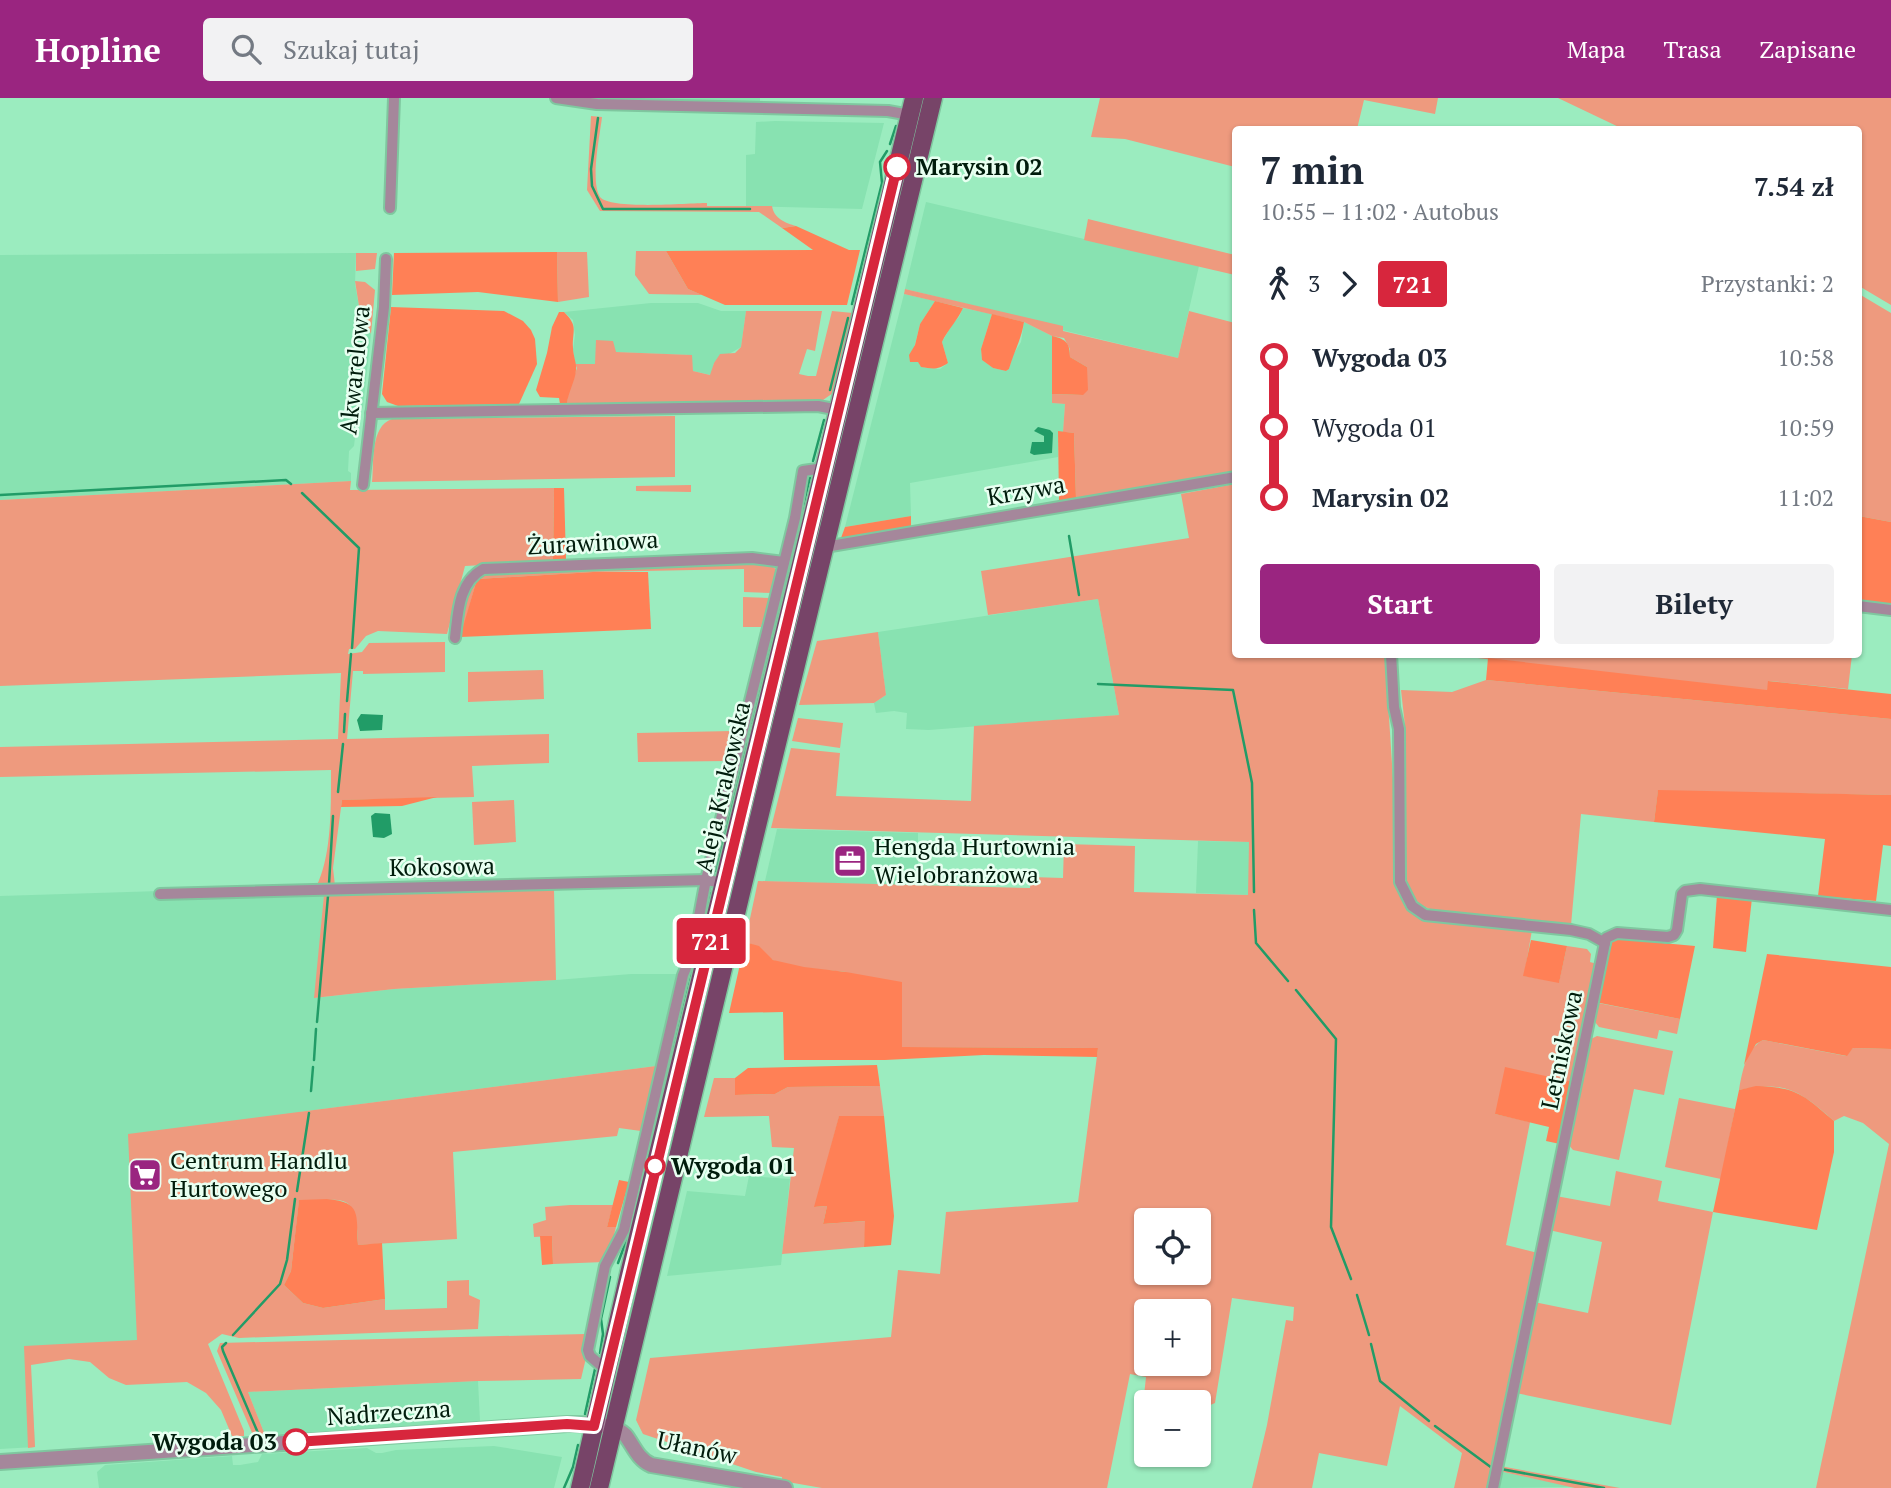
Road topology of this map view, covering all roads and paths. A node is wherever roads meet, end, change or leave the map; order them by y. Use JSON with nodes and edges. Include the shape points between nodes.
{"nodes":[{"id":1,"x":394,"y":98,"type":"edge"},
{"id":2,"x":556,"y":98,"type":"edge"},
{"id":3,"x":933,"y":98,"type":"edge"},
{"id":4,"x":912,"y":106,"type":"edge"},
{"id":5,"x":390,"y":208,"type":"dead end"},
{"id":6,"x":386,"y":259,"type":"dead end"},
{"id":7,"x":839,"y":410,"type":"junction"},
{"id":8,"x":371,"y":413,"type":"junction"},
{"id":9,"x":824,"y":468,"type":"junction"},
{"id":10,"x":1232,"y":478,"type":"edge"},
{"id":11,"x":363,"y":485,"type":"dead end"},
{"id":12,"x":825,"y":547,"type":"junction"},
{"id":13,"x":784,"y":562,"type":"junction"},
{"id":14,"x":1862,"y":606,"type":"edge"},
{"id":15,"x":1891,"y":610,"type":"edge"},
{"id":16,"x":455,"y":638,"type":"dead end"},
{"id":17,"x":1391,"y":658,"type":"edge"},
{"id":18,"x":741,"y":734,"type":"junction"},
{"id":19,"x":760,"y":737,"type":"junction"},
{"id":20,"x":706,"y":880,"type":"junction"},
{"id":21,"x":725,"y":883,"type":"junction"},
{"id":22,"x":160,"y":894,"type":"dead end"},
{"id":23,"x":1891,"y":910,"type":"edge"},
{"id":24,"x":1605,"y":943,"type":"junction"},
{"id":25,"x":698,"y":960,"type":"junction"},
{"id":26,"x":605,"y":1266,"type":"junction"},
{"id":27,"x":629,"y":1274,"type":"junction"},
{"id":28,"x":606,"y":1370,"type":"junction"},
{"id":29,"x":594,"y":1426,"type":"junction"},
{"id":30,"x":614,"y":1429,"type":"junction"},
{"id":31,"x":0,"y":1462,"type":"edge"},
{"id":32,"x":580,"y":1488,"type":"edge"},
{"id":33,"x":599,"y":1488,"type":"edge"},
{"id":34,"x":785,"y":1488,"type":"edge"},
{"id":35,"x":1493,"y":1488,"type":"edge"}],
"edges":[{"from":1,"to":5,"type":"street"},
{"from":2,"to":4,"type":"street","via":[[597,104],[888,111]]},
{"from":3,"to":12,"type":"main road","name":"Aleja Krakowska"},
{"from":4,"to":7,"type":"main road","name":"Aleja Krakowska"},
{"from":6,"to":8,"type":"street","name":"Akwarelowa"},
{"from":7,"to":8,"type":"street","via":[[818,406]]},
{"from":7,"to":9,"type":"main road","name":"Aleja Krakowska"},
{"from":8,"to":11,"type":"street","name":"Akwarelowa"},
{"from":9,"to":13,"type":"street","via":[[803,471]]},
{"from":9,"to":19,"type":"main road","name":"Aleja Krakowska"},
{"from":10,"to":12,"type":"street","name":"Krzywa"},
{"from":12,"to":30,"type":"main road","name":"Aleja Krakowska"},
{"from":13,"to":16,"type":"street","name":"Żurawinowa","via":[[684,559],[483,569],[467,582]]},
{"from":13,"to":18,"type":"street"},
{"from":14,"to":15,"type":"street"},
{"from":17,"to":24,"type":"street","via":[[1399,729],[1400,882],[1407,899],[1425,915],[1571,930]]},
{"from":18,"to":19,"type":"street"},
{"from":18,"to":20,"type":"street"},
{"from":19,"to":21,"type":"main road","name":"Aleja Krakowska"},
{"from":20,"to":21,"type":"street","name":"Kokosowa"},
{"from":20,"to":22,"type":"street","name":"Kokosowa"},
{"from":20,"to":25,"type":"street"},
{"from":21,"to":25,"type":"main road","name":"Aleja Krakowska"},
{"from":23,"to":24,"type":"street","via":[[1700,888],[1682,894],[1674,935],[1617,933],[1609,934]]},
{"from":24,"to":35,"type":"street","name":"Letniskowa"},
{"from":25,"to":26,"type":"street","via":[[682,975],[624,1230]]},
{"from":25,"to":27,"type":"main road","name":"Aleja Krakowska"},
{"from":26,"to":27,"type":"street"},
{"from":26,"to":28,"type":"street","via":[[588,1350]]},
{"from":27,"to":28,"type":"main road","name":"Aleja Krakowska"},
{"from":28,"to":29,"type":"main road","name":"Aleja Krakowska"},
{"from":29,"to":30,"type":"street","name":"Nadrzeczna"},
{"from":29,"to":31,"type":"street","name":"Nadrzeczna","via":[[567,1424]]},
{"from":29,"to":32,"type":"main road","name":"Aleja Krakowska"},
{"from":30,"to":33,"type":"main road","name":"Aleja Krakowska"},
{"from":30,"to":34,"type":"street","name":"Ułanów","via":[[651,1465]]}]}
